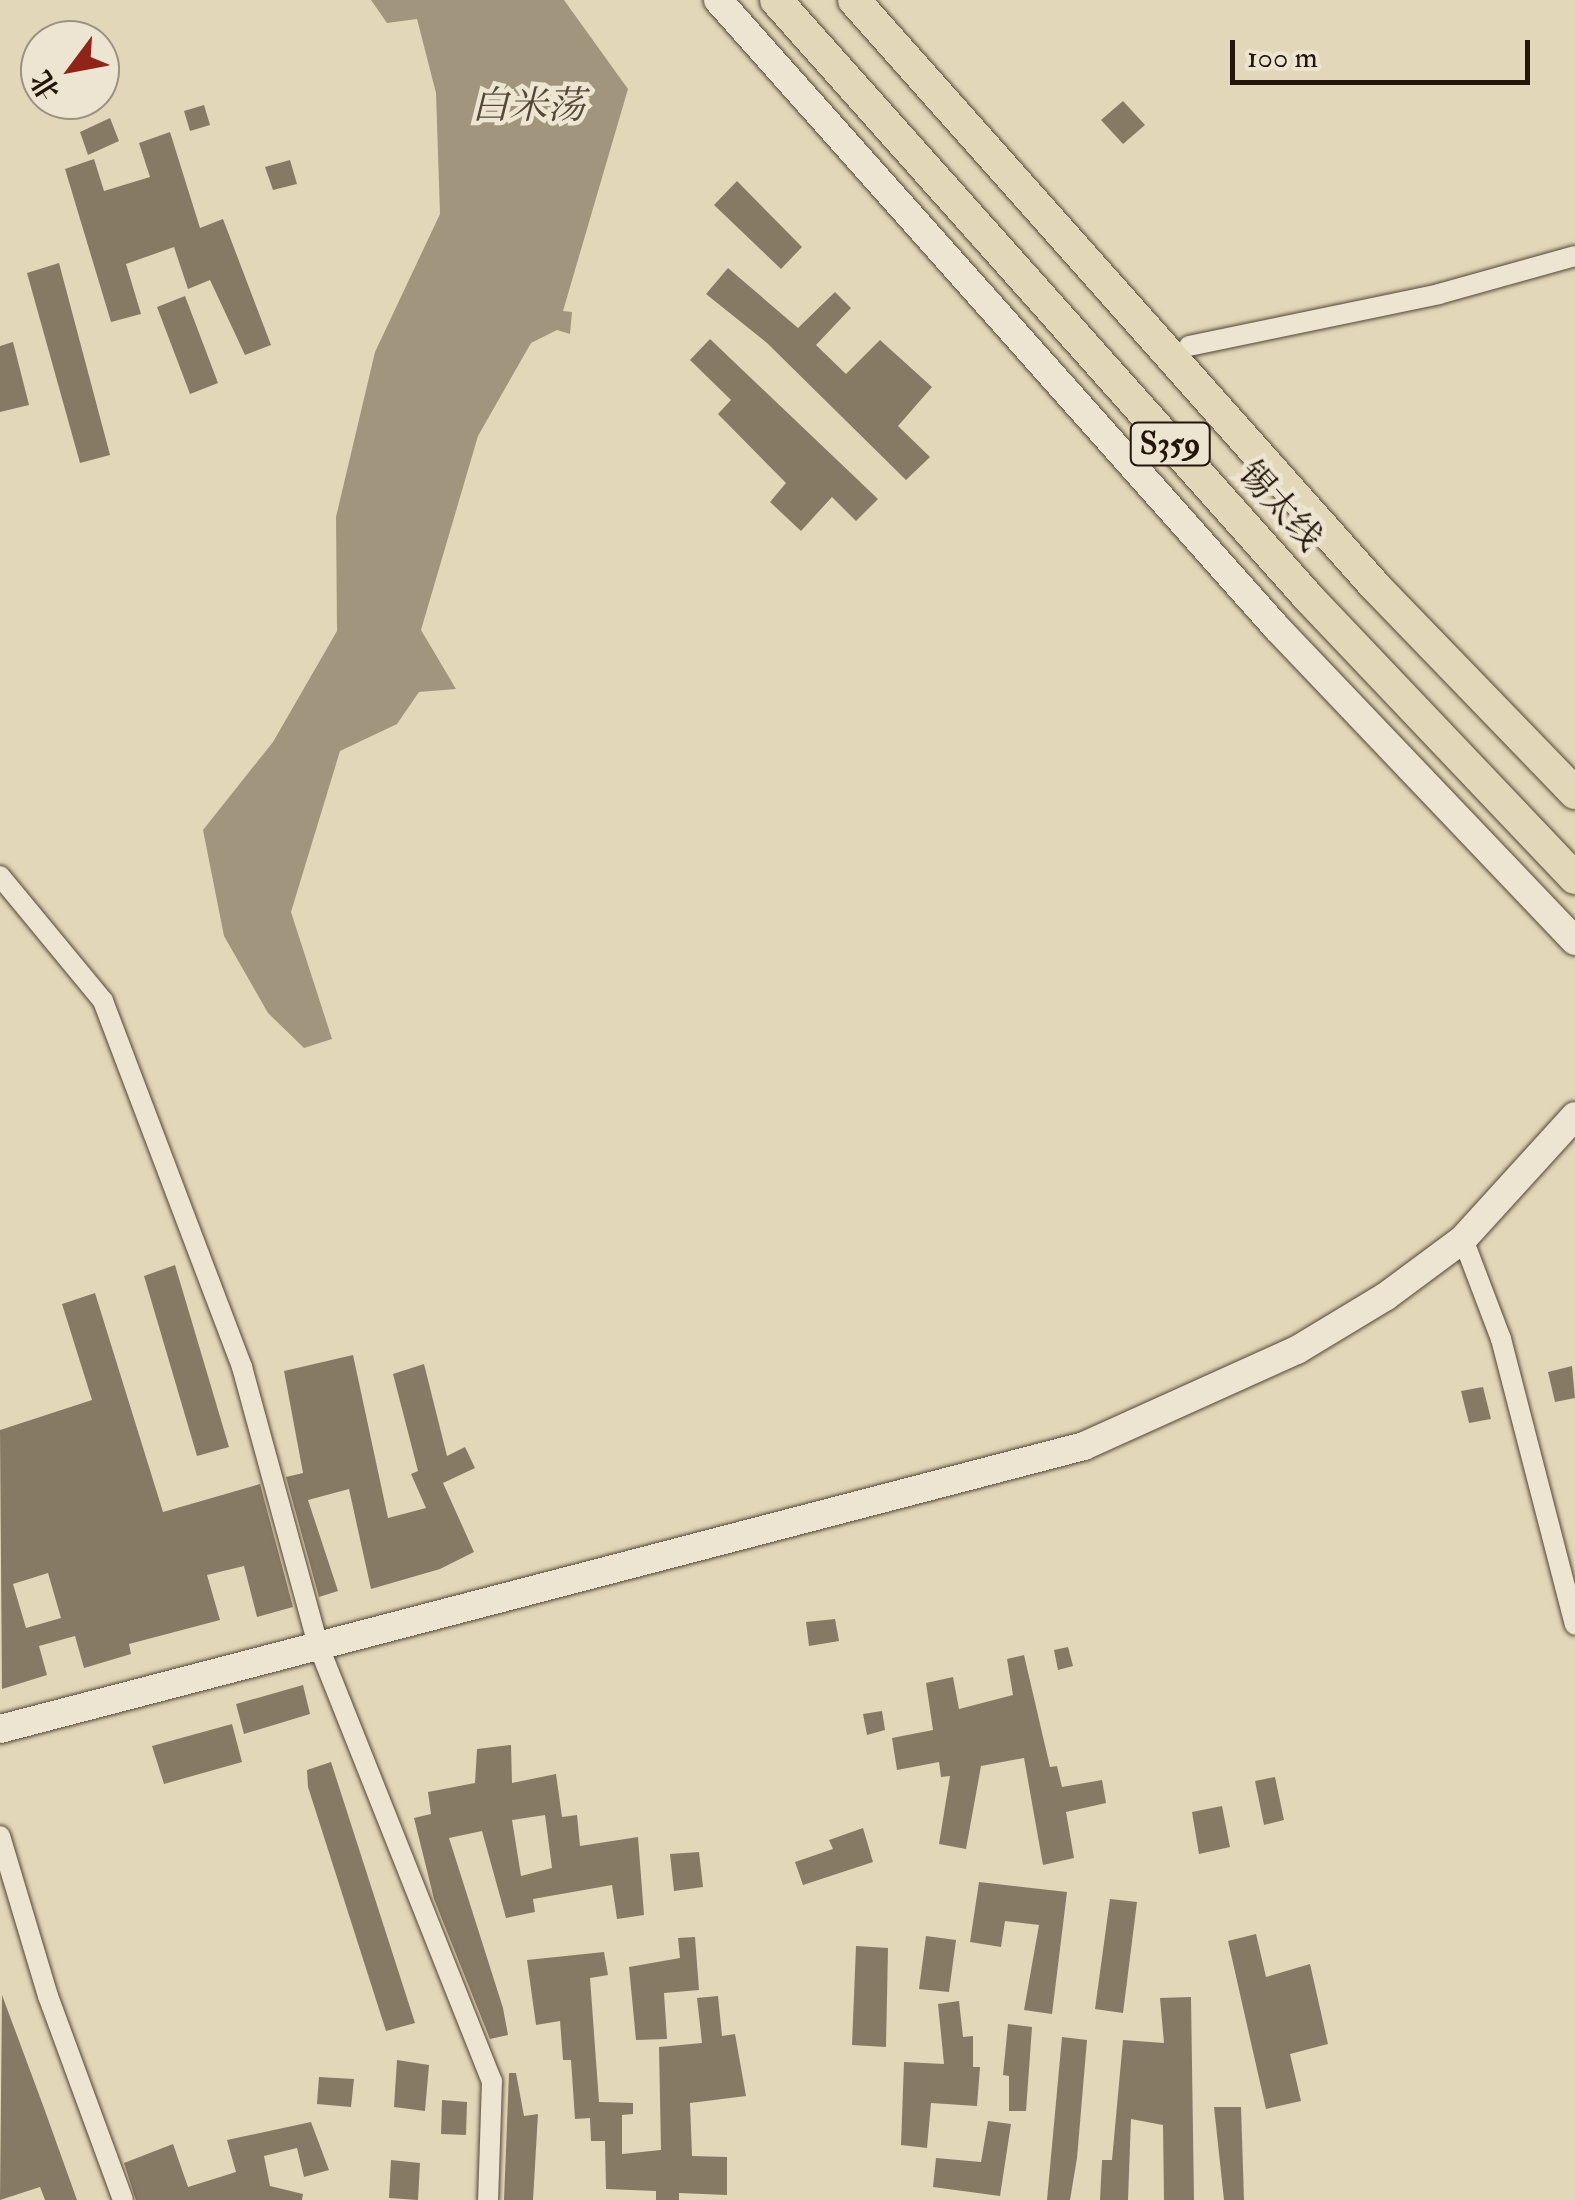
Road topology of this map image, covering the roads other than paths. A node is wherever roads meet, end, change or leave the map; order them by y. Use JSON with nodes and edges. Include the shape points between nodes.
{"nodes":[{"id":1,"x":718,"y":0,"type":"edge"},
{"id":2,"x":776,"y":0,"type":"edge"},
{"id":3,"x":854,"y":0,"type":"edge"},
{"id":4,"x":1575,"y":256,"type":"edge"},
{"id":5,"x":1189,"y":346,"type":"dead end"},
{"id":6,"x":1575,"y":793,"type":"edge"},
{"id":7,"x":0,"y":876,"type":"edge"},
{"id":8,"x":1575,"y":878,"type":"edge"},
{"id":9,"x":1575,"y":941,"type":"edge"},
{"id":10,"x":1575,"y":1116,"type":"edge"},
{"id":11,"x":1463,"y":1239,"type":"junction"},
{"id":12,"x":1575,"y":1625,"type":"edge"},
{"id":13,"x":317,"y":1642,"type":"junction"},
{"id":14,"x":0,"y":1729,"type":"edge"},
{"id":15,"x":0,"y":1836,"type":"edge"},
{"id":16,"x":123,"y":2200,"type":"edge"},
{"id":17,"x":488,"y":2200,"type":"edge"}],
"edges":[{"from":1,"to":9,"type":"street","via":[[1277,628]]},
{"from":2,"to":8,"type":"main road","name":"锡太线","number":"S359","via":[[1296,584]]},
{"from":3,"to":6,"type":"main road","name":"锡太线","number":"S359","via":[[1375,586]]},
{"from":4,"to":5,"type":"street","via":[[1439,294]]},
{"from":7,"to":13,"type":"street","via":[[103,1001],[242,1366]]},
{"from":10,"to":11,"type":"street"},
{"from":11,"to":12,"type":"street","via":[[1501,1340]]},
{"from":11,"to":13,"type":"street","via":[[1298,1350],[1084,1446]]},
{"from":13,"to":14,"type":"street"},
{"from":13,"to":17,"type":"street","via":[[492,2081]]},
{"from":15,"to":16,"type":"street","via":[[48,1996]]}]}
